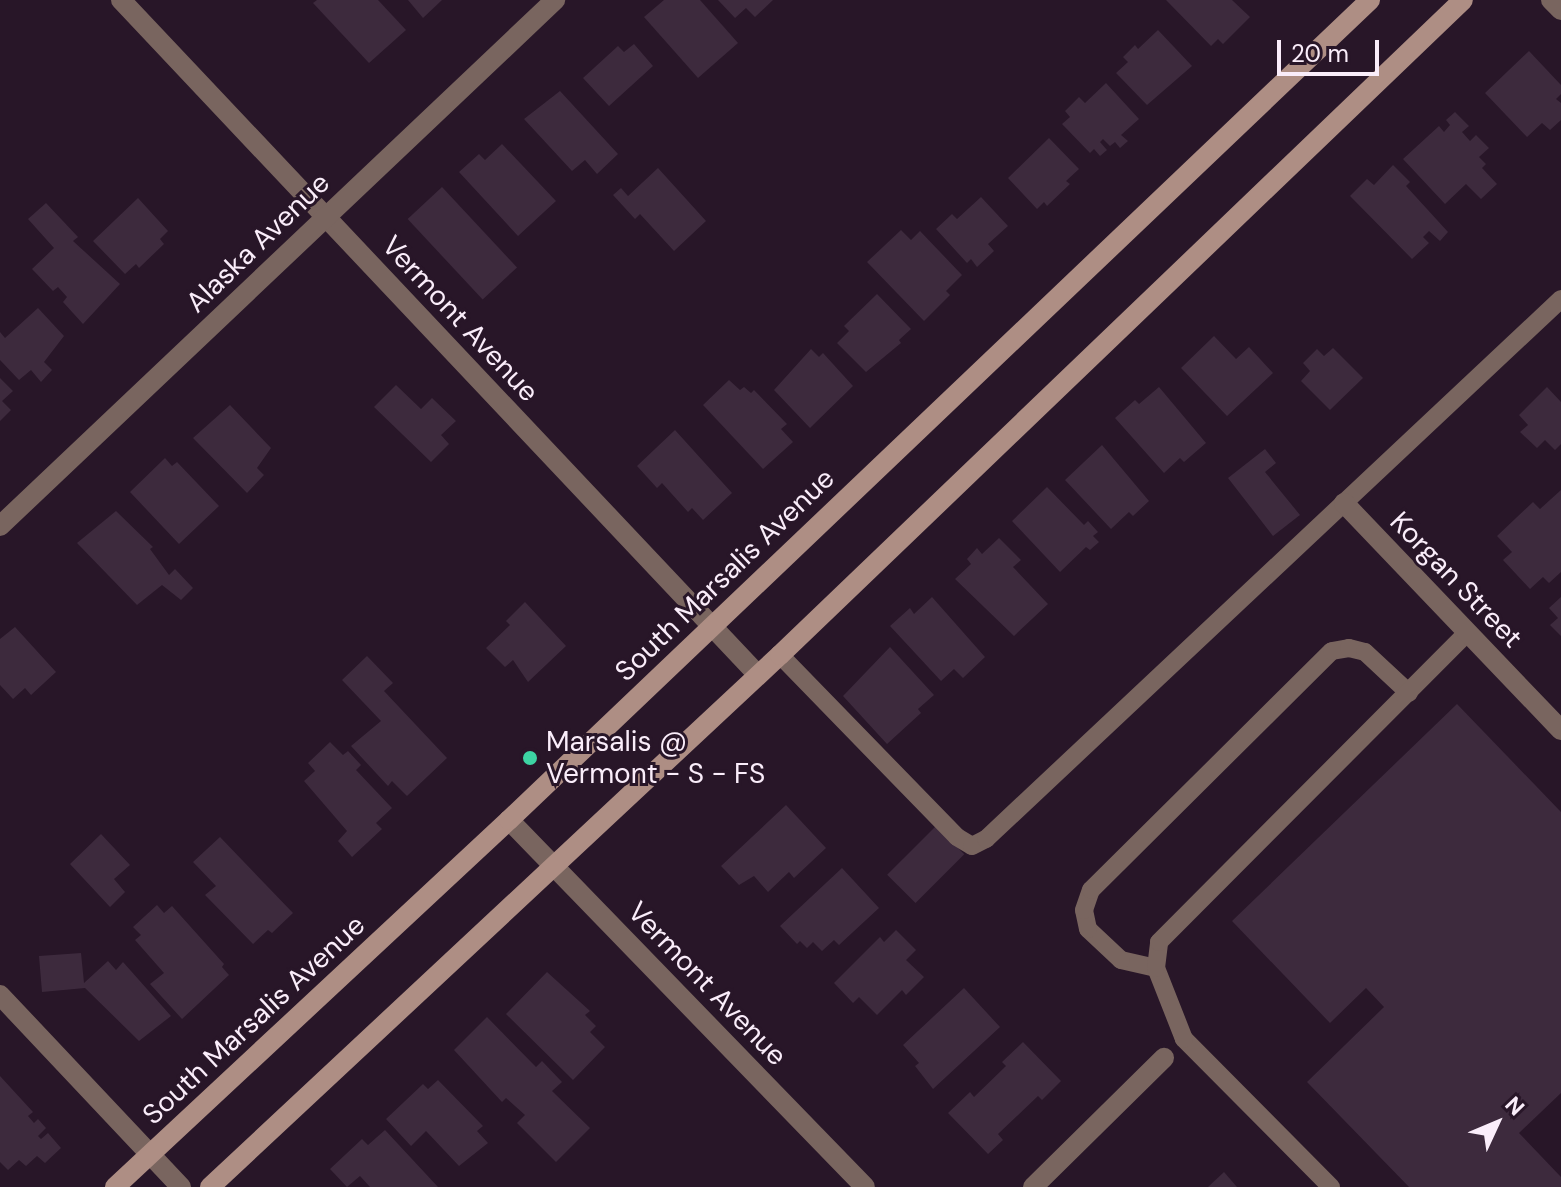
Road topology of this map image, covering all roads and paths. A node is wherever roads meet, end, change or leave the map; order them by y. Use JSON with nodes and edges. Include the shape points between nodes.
{"nodes":[{"id":1,"x":121,"y":0,"type":"edge"},
{"id":2,"x":555,"y":0,"type":"edge"},
{"id":3,"x":1370,"y":0,"type":"edge"},
{"id":4,"x":1463,"y":0,"type":"edge"},
{"id":5,"x":1551,"y":0,"type":"edge"},
{"id":6,"x":1561,"y":10,"type":"edge"},
{"id":7,"x":326,"y":218,"type":"junction"},
{"id":8,"x":1561,"y":299,"type":"edge"},
{"id":9,"x":1344,"y":503,"type":"junction"},
{"id":10,"x":0,"y":526,"type":"edge"},
{"id":11,"x":712,"y":627,"type":"junction"},
{"id":12,"x":1467,"y":633,"type":"junction"},
{"id":13,"x":780,"y":655,"type":"junction"},
{"id":14,"x":758,"y":675,"type":"junction"},
{"id":15,"x":1409,"y":693,"type":"junction"},
{"id":16,"x":1561,"y":730,"type":"edge"},
{"id":17,"x":509,"y":820,"type":"junction"},
{"id":18,"x":554,"y":866,"type":"junction"},
{"id":19,"x":1156,"y":968,"type":"junction"},
{"id":20,"x":0,"y":995,"type":"edge"},
{"id":21,"x":1184,"y":1039,"type":"junction"},
{"id":22,"x":1164,"y":1058,"type":"joint"},
{"id":23,"x":151,"y":1154,"type":"junction"},
{"id":24,"x":115,"y":1187,"type":"edge"},
{"id":25,"x":181,"y":1187,"type":"edge"},
{"id":26,"x":210,"y":1187,"type":"edge"},
{"id":27,"x":865,"y":1187,"type":"edge"},
{"id":28,"x":1033,"y":1187,"type":"edge"},
{"id":29,"x":1331,"y":1187,"type":"edge"}],
"edges":[{"from":1,"to":7,"type":"street","name":"Vermont Avenue"},
{"from":2,"to":7,"type":"street","name":"Alaska Avenue"},
{"from":3,"to":11,"type":"main road","name":"South Marsalis Avenue"},
{"from":4,"to":13,"type":"main road"},
{"from":5,"to":6,"type":"street"},
{"from":7,"to":10,"type":"street","name":"Alaska Avenue"},
{"from":7,"to":11,"type":"street","name":"Vermont Avenue"},
{"from":8,"to":9,"type":"lane"},
{"from":9,"to":12,"type":"street","name":"Korgan Street"},
{"from":9,"to":13,"type":"lane","via":[[986,839],[972,846],[957,837]]},
{"from":11,"to":14,"type":"street","name":"Vermont Avenue"},
{"from":11,"to":17,"type":"main road","name":"South Marsalis Avenue"},
{"from":12,"to":15,"type":"lane"},
{"from":12,"to":16,"type":"street","name":"Korgan Street"},
{"from":13,"to":14,"type":"main road"},
{"from":14,"to":18,"type":"main road"},
{"from":15,"to":19,"type":"lane","via":[[1159,942]]},
{"from":15,"to":19,"type":"lane","via":[[1365,652],[1332,651],[1091,890],[1084,910],[1088,929],[1121,960]]},
{"from":17,"to":18,"type":"street","name":"Vermont Avenue"},
{"from":17,"to":23,"type":"main road","name":"South Marsalis Avenue"},
{"from":18,"to":26,"type":"main road"},
{"from":18,"to":27,"type":"street","name":"Vermont Avenue"},
{"from":19,"to":21,"type":"lane"},
{"from":20,"to":23,"type":"street"},
{"from":21,"to":22,"type":"lane"},
{"from":21,"to":29,"type":"lane"},
{"from":22,"to":28,"type":"street"},
{"from":23,"to":24,"type":"main road","name":"South Marsalis Avenue"},
{"from":23,"to":25,"type":"street"}]}
